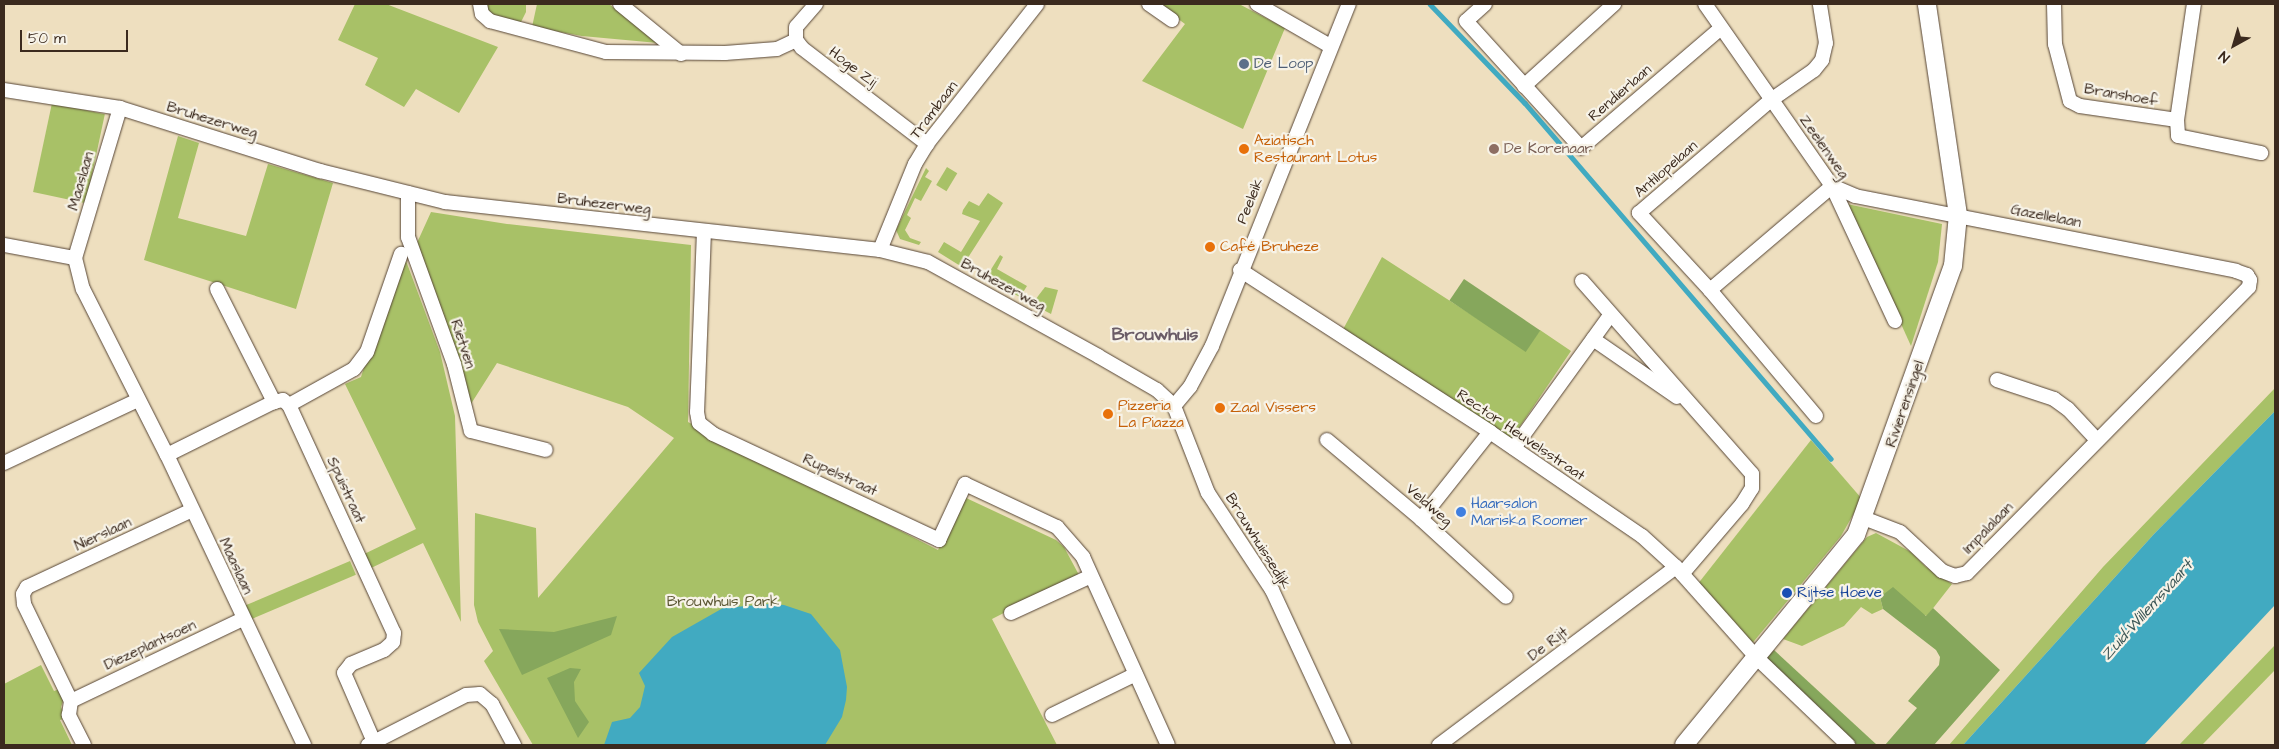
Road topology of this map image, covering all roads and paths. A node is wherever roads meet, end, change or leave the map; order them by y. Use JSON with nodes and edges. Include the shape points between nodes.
{"nodes":[{"id":1,"x":480,"y":4,"type":"edge"},
{"id":2,"x":620,"y":4,"type":"edge"},
{"id":3,"x":816,"y":4,"type":"edge"},
{"id":4,"x":1037,"y":4,"type":"edge"},
{"id":5,"x":1149,"y":4,"type":"edge"},
{"id":6,"x":1257,"y":4,"type":"edge"},
{"id":7,"x":1349,"y":4,"type":"edge"},
{"id":8,"x":1485,"y":4,"type":"edge"},
{"id":9,"x":1614,"y":4,"type":"edge"},
{"id":10,"x":1705,"y":4,"type":"edge"},
{"id":11,"x":1820,"y":4,"type":"edge"},
{"id":12,"x":1928,"y":4,"type":"edge"},
{"id":13,"x":2054,"y":4,"type":"edge"},
{"id":14,"x":2194,"y":4,"type":"edge"},
{"id":15,"x":1172,"y":20,"type":"dead end"},
{"id":16,"x":1722,"y":28,"type":"junction"},
{"id":17,"x":796,"y":40,"type":"junction"},
{"id":18,"x":1330,"y":46,"type":"junction"},
{"id":19,"x":681,"y":54,"type":"junction"},
{"id":20,"x":1524,"y":86,"type":"junction"},
{"id":21,"x":4,"y":90,"type":"edge"},
{"id":22,"x":1771,"y":100,"type":"junction"},
{"id":23,"x":120,"y":108,"type":"junction"},
{"id":24,"x":2177,"y":120,"type":"junction"},
{"id":25,"x":927,"y":144,"type":"junction"},
{"id":26,"x":2261,"y":152,"type":"dead end"},
{"id":27,"x":1832,"y":186,"type":"junction"},
{"id":28,"x":408,"y":193,"type":"junction"},
{"id":29,"x":1958,"y":215,"type":"junction"},
{"id":30,"x":704,"y":232,"type":"junction"},
{"id":31,"x":4,"y":245,"type":"edge"},
{"id":32,"x":880,"y":250,"type":"junction"},
{"id":33,"x":401,"y":254,"type":"dead end"},
{"id":34,"x":76,"y":258,"type":"junction"},
{"id":35,"x":1240,"y":270,"type":"junction"},
{"id":36,"x":2250,"y":280,"type":"joint"},
{"id":37,"x":1582,"y":281,"type":"dead end"},
{"id":38,"x":217,"y":289,"type":"dead end"},
{"id":39,"x":1710,"y":290,"type":"junction"},
{"id":40,"x":1611,"y":314,"type":"junction"},
{"id":41,"x":1895,"y":321,"type":"dead end"},
{"id":42,"x":1593,"y":339,"type":"junction"},
{"id":43,"x":1997,"y":380,"type":"dead end"},
{"id":44,"x":138,"y":400,"type":"junction"},
{"id":45,"x":274,"y":402,"type":"junction"},
{"id":46,"x":289,"y":405,"type":"junction"},
{"id":47,"x":1174,"y":406,"type":"junction"},
{"id":48,"x":1696,"y":410,"type":"junction"},
{"id":49,"x":1816,"y":416,"type":"dead end"},
{"id":50,"x":1490,"y":432,"type":"junction"},
{"id":51,"x":1327,"y":440,"type":"dead end"},
{"id":52,"x":2097,"y":440,"type":"junction"},
{"id":53,"x":1514,"y":448,"type":"junction"},
{"id":54,"x":546,"y":450,"type":"dead end"},
{"id":55,"x":167,"y":455,"type":"junction"},
{"id":56,"x":4,"y":463,"type":"edge"},
{"id":57,"x":192,"y":510,"type":"junction"},
{"id":58,"x":1864,"y":518,"type":"junction"},
{"id":59,"x":1422,"y":519,"type":"junction"},
{"id":60,"x":1679,"y":571,"type":"junction"},
{"id":61,"x":1091,"y":576,"type":"junction"},
{"id":62,"x":1506,"y":597,"type":"dead end"},
{"id":63,"x":1011,"y":613,"type":"dead end"},
{"id":64,"x":243,"y":619,"type":"junction"},
{"id":65,"x":1757,"y":658,"type":"junction"},
{"id":66,"x":1136,"y":674,"type":"junction"},
{"id":67,"x":71,"y":700,"type":"junction"},
{"id":68,"x":1052,"y":715,"type":"dead end"},
{"id":69,"x":1840,"y":743,"type":"edge"},
{"id":70,"x":371,"y":744,"type":"edge"},
{"id":71,"x":84,"y":745,"type":"edge"},
{"id":72,"x":304,"y":745,"type":"edge"},
{"id":73,"x":514,"y":745,"type":"edge"},
{"id":74,"x":1168,"y":745,"type":"edge"},
{"id":75,"x":1344,"y":745,"type":"edge"},
{"id":76,"x":1439,"y":745,"type":"edge"},
{"id":77,"x":1684,"y":745,"type":"edge"}],
"edges":[{"from":1,"to":19,"type":"street","via":[[482,14],[490,21],[556,41],[606,52]]},
{"from":2,"to":19,"type":"street"},
{"from":3,"to":17,"type":"street","via":[[796,28]]},
{"from":4,"to":25,"type":"street","name":"Trambaan"},
{"from":5,"to":15,"type":"street"},
{"from":6,"to":18,"type":"street"},
{"from":7,"to":18,"type":"street","name":"Peeleik"},
{"from":8,"to":20,"type":"street","name":"Rendierlaan","via":[[1466,21]]},
{"from":9,"to":20,"type":"street"},
{"from":10,"to":16,"type":"street","name":"Zeelenweg"},
{"from":11,"to":22,"type":"street","via":[[1826,43],[1822,60],[1814,70]]},
{"from":12,"to":29,"type":"street","name":"Rivierensingel"},
{"from":13,"to":24,"type":"street","name":"Branshoef","via":[[2055,44],[2070,101],[2080,106]]},
{"from":14,"to":24,"type":"street","name":"Branshoef"},
{"from":16,"to":20,"type":"street","name":"Rendierlaan","via":[[1581,148]]},
{"from":16,"to":22,"type":"street","name":"Zeelenweg"},
{"from":17,"to":19,"type":"street","via":[[777,49]]},
{"from":17,"to":25,"type":"street","name":"Hoge Zij","via":[[802,48]]},
{"from":18,"to":35,"type":"street","name":"Peeleik"},
{"from":21,"to":23,"type":"street","name":"Bruhezerweg"},
{"from":22,"to":27,"type":"street","name":"Zeelenweg"},
{"from":22,"to":39,"type":"street","name":"Antilopelaan","via":[[1639,213]]},
{"from":23,"to":28,"type":"street","name":"Bruhezerweg","via":[[320,171]]},
{"from":23,"to":34,"type":"street","name":"Maaslaan"},
{"from":24,"to":26,"type":"street","via":[[2178,136]]},
{"from":25,"to":32,"type":"street","name":"Trambaan","via":[[915,164]]},
{"from":27,"to":29,"type":"street","name":"Gazellelaan","via":[[1856,196]]},
{"from":27,"to":39,"type":"street"},
{"from":27,"to":41,"type":"street","name":"Zeelenweg"},
{"from":28,"to":30,"type":"street","name":"Bruhezerweg","via":[[446,202]]},
{"from":28,"to":54,"type":"street","name":"Rietven","via":[[408,237],[454,364],[471,431]]},
{"from":29,"to":36,"type":"street","name":"Gazellelaan","via":[[2236,271],[2247,275]]},
{"from":29,"to":58,"type":"street","name":"Rivierensingel","via":[[1953,266]]},
{"from":30,"to":32,"type":"street","name":"Bruhezerweg"},
{"from":30,"to":61,"type":"street","name":"Rupelstraat","via":[[699,423],[713,434],[939,540],[965,484],[1057,527],[1083,557]]},
{"from":31,"to":34,"type":"street"},
{"from":32,"to":47,"type":"street","name":"Bruhezerweg","via":[[928,262],[1157,390]]},
{"from":33,"to":46,"type":"street","via":[[367,352],[354,369]]},
{"from":34,"to":44,"type":"street","name":"Maaslaan","via":[[83,289]]},
{"from":35,"to":47,"type":"street","name":"Peeleik","via":[[1212,346],[1190,387]]},
{"from":35,"to":50,"type":"street","name":"Rector Heuvelsstraat"},
{"from":36,"to":52,"type":"street","name":"Impalalaan","via":[[2250,287]]},
{"from":37,"to":40,"type":"street"},
{"from":38,"to":45,"type":"street"},
{"from":39,"to":49,"type":"street","name":"Antilopelaan"},
{"from":40,"to":42,"type":"street"},
{"from":40,"to":48,"type":"street"},
{"from":42,"to":48,"type":"street"},
{"from":42,"to":53,"type":"street"},
{"from":43,"to":52,"type":"street","via":[[2054,399]]},
{"from":44,"to":55,"type":"street","name":"Maaslaan"},
{"from":44,"to":56,"type":"street"},
{"from":45,"to":46,"type":"street","via":[[283,400]]},
{"from":45,"to":55,"type":"street"},
{"from":46,"to":70,"type":"street","name":"Spuistraat","via":[[394,633],[393,642],[384,650],[352,664],[344,673]]},
{"from":47,"to":75,"type":"street","name":"Brouwhuissedijk","via":[[1208,493],[1272,590]]},
{"from":48,"to":60,"type":"street","name":"De Rijt","via":[[1752,474],[1752,488],[1742,504]]},
{"from":50,"to":53,"type":"street","name":"Rector Heuvelsstraat"},
{"from":50,"to":59,"type":"street"},
{"from":51,"to":59,"type":"street","name":"Veldweg"},
{"from":52,"to":58,"type":"street","name":"Impalalaan","via":[[1967,573],[1955,576],[1942,571],[1900,532]]},
{"from":53,"to":60,"type":"street","name":"Rector Heuvelsstraat","via":[[1642,536]]},
{"from":55,"to":57,"type":"street","name":"Maaslaan"},
{"from":57,"to":64,"type":"street","name":"Maaslaan"},
{"from":57,"to":67,"type":"street","name":"Nierslaan","via":[[27,587],[23,594],[24,604]]},
{"from":58,"to":65,"type":"street","name":"Rivierensingel","via":[[1856,535]]},
{"from":59,"to":62,"type":"street","name":"Veldweg"},
{"from":60,"to":65,"type":"street","name":"Rector Heuvelsstraat"},
{"from":60,"to":76,"type":"street","name":"De Rijt"},
{"from":61,"to":63,"type":"street"},
{"from":61,"to":66,"type":"street","name":"Rupelstraat"},
{"from":64,"to":67,"type":"street","name":"Diezeplantsoen"},
{"from":64,"to":72,"type":"street","name":"Maaslaan"},
{"from":65,"to":69,"type":"street","name":"Rector Heuvelsstraat"},
{"from":65,"to":77,"type":"street","name":"Rivierensingel"},
{"from":66,"to":68,"type":"street"},
{"from":66,"to":74,"type":"street","name":"Rupelstraat"},
{"from":67,"to":71,"type":"street","via":[[69,715]]},
{"from":70,"to":73,"type":"street","via":[[466,695],[480,694],[492,704]]}]}
